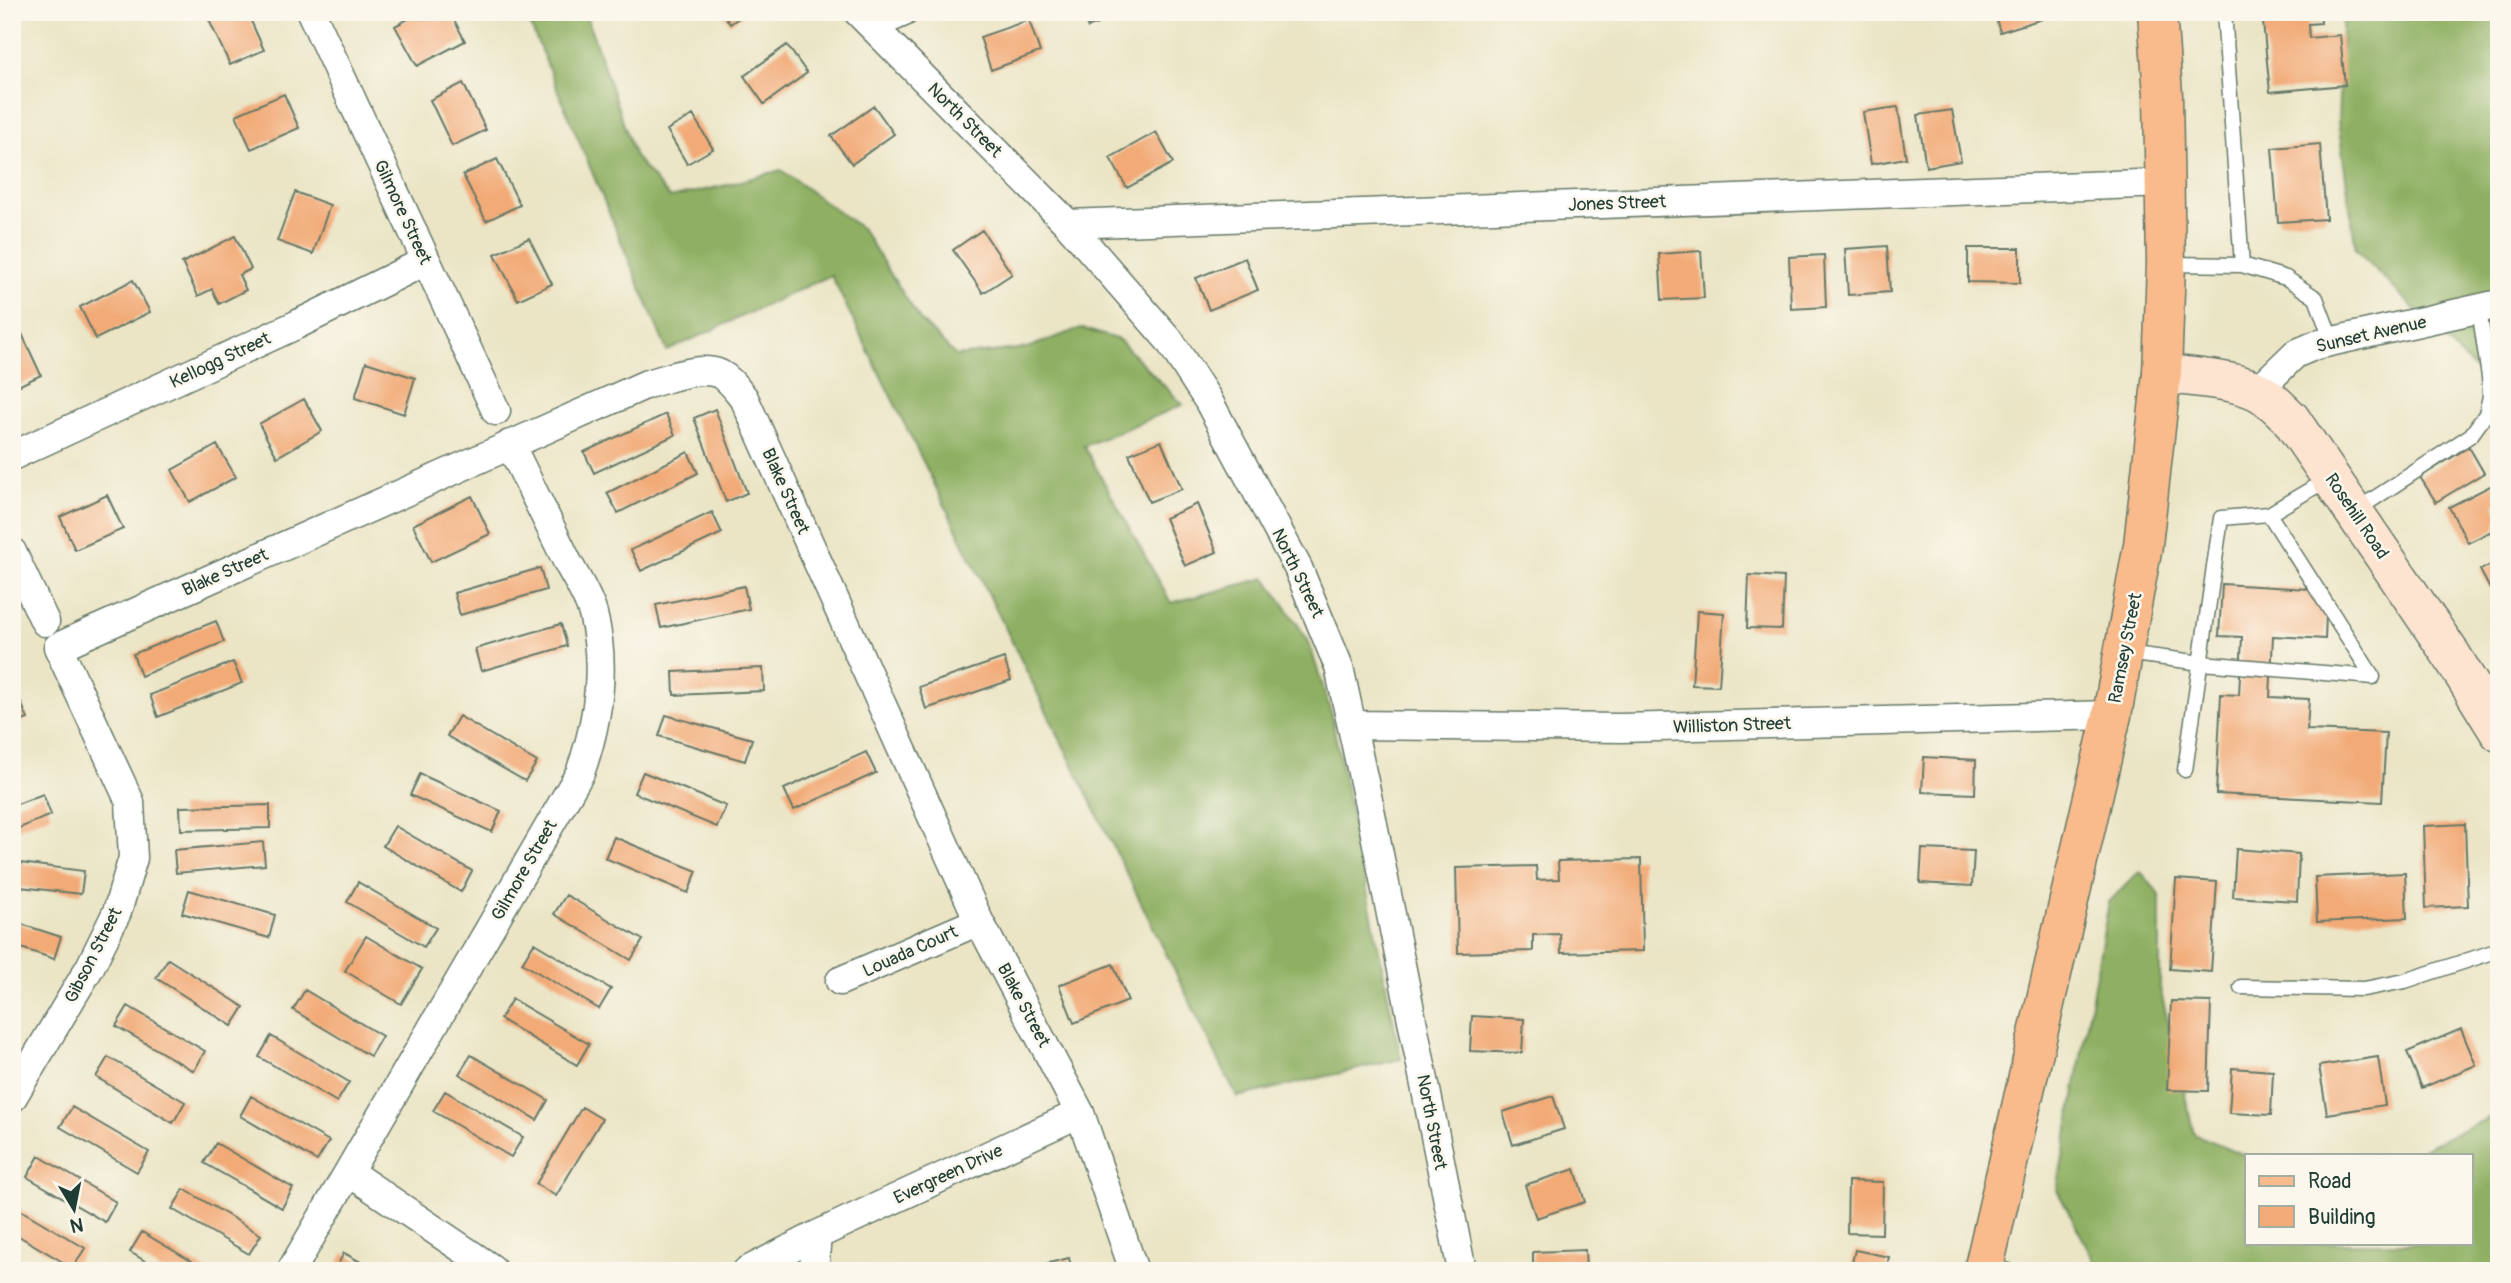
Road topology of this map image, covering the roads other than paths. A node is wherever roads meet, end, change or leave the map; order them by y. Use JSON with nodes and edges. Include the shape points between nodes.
{"nodes":[{"id":1,"x":311,"y":12,"type":"edge"},
{"id":2,"x":904,"y":12,"type":"edge"},
{"id":3,"x":2157,"y":12,"type":"edge"},
{"id":4,"x":2224,"y":12,"type":"edge"},
{"id":5,"x":865,"y":19,"type":"edge"},
{"id":6,"x":2166,"y":183,"type":"junction"},
{"id":7,"x":1068,"y":224,"type":"junction"},
{"id":8,"x":426,"y":261,"type":"junction"},
{"id":9,"x":2166,"y":264,"type":"junction"},
{"id":10,"x":2242,"y":265,"type":"junction"},
{"id":11,"x":2489,"y":307,"type":"edge"},
{"id":12,"x":2332,"y":341,"type":"junction"},
{"id":13,"x":2162,"y":373,"type":"junction"},
{"id":14,"x":2257,"y":391,"type":"junction"},
{"id":15,"x":496,"y":411,"type":"dead end"},
{"id":16,"x":510,"y":444,"type":"junction"},
{"id":17,"x":12,"y":456,"type":"edge"},
{"id":18,"x":2330,"y":478,"type":"junction"},
{"id":19,"x":2353,"y":512,"type":"junction"},
{"id":20,"x":2269,"y":514,"type":"junction"},
{"id":21,"x":12,"y":552,"type":"edge"},
{"id":22,"x":45,"y":622,"type":"dead end"},
{"id":23,"x":58,"y":648,"type":"joint"},
{"id":24,"x":2124,"y":653,"type":"junction"},
{"id":25,"x":2202,"y":663,"type":"junction"},
{"id":26,"x":2112,"y":715,"type":"junction"},
{"id":27,"x":1352,"y":725,"type":"junction"},
{"id":28,"x":2499,"y":732,"type":"edge"},
{"id":29,"x":2185,"y":771,"type":"dead end"},
{"id":30,"x":979,"y":920,"type":"junction"},
{"id":31,"x":2499,"y":950,"type":"edge"},
{"id":32,"x":841,"y":981,"type":"dead end"},
{"id":33,"x":2241,"y":988,"type":"dead end"},
{"id":34,"x":12,"y":1098,"type":"edge"},
{"id":35,"x":1080,"y":1113,"type":"junction"},
{"id":36,"x":349,"y":1173,"type":"junction"},
{"id":37,"x":817,"y":1235,"type":"junction"},
{"id":38,"x":491,"y":1268,"type":"dead end"},
{"id":39,"x":1992,"y":1269,"type":"edge"},
{"id":40,"x":292,"y":1271,"type":"edge"},
{"id":41,"x":747,"y":1271,"type":"edge"},
{"id":42,"x":814,"y":1271,"type":"edge"},
{"id":43,"x":1135,"y":1271,"type":"edge"},
{"id":44,"x":1462,"y":1271,"type":"edge"}],
"edges":[{"from":1,"to":8,"type":"street","name":"Gilmore Street"},
{"from":2,"to":5,"type":"street"},
{"from":3,"to":6,"type":"main road","name":"Ramsey Street"},
{"from":4,"to":10,"type":"lane"},
{"from":5,"to":7,"type":"street","name":"North Street"},
{"from":6,"to":7,"type":"street","name":"Jones Street"},
{"from":6,"to":9,"type":"main road","name":"Ramsey Street"},
{"from":7,"to":27,"type":"street","name":"North Street","via":[[1169,340],[1208,400],[1318,612],[1339,667]]},
{"from":8,"to":15,"type":"street","name":"Gilmore Street"},
{"from":8,"to":17,"type":"street","name":"Kellogg Street"},
{"from":9,"to":10,"type":"lane"},
{"from":9,"to":13,"type":"main road","name":"Ramsey Street"},
{"from":10,"to":12,"type":"lane","via":[[2286,278],[2316,298]]},
{"from":11,"to":12,"type":"street","name":"Sunset Avenue"},
{"from":11,"to":19,"type":"lane","via":[[2486,414],[2471,435]]},
{"from":12,"to":14,"type":"street","name":"Sunset Avenue","via":[[2295,355]]},
{"from":13,"to":14,"type":"main road","name":"Rosehill Road"},
{"from":13,"to":24,"type":"main road","name":"Ramsey Street","via":[[2143,545]]},
{"from":14,"to":18,"type":"main road","name":"Rosehill Road","via":[[2290,418]]},
{"from":16,"to":23,"type":"street","name":"Blake Street"},
{"from":16,"to":30,"type":"street","name":"Blake Street","via":[[648,384],[701,372],[719,374],[731,383],[744,398]]},
{"from":16,"to":36,"type":"street","name":"Gilmore Street","via":[[593,612],[599,646],[597,713],[580,773]]},
{"from":18,"to":19,"type":"main road","name":"Rosehill Road"},
{"from":18,"to":20,"type":"lane"},
{"from":19,"to":28,"type":"main road","name":"Rosehill Road"},
{"from":20,"to":25,"type":"lane","via":[[2221,518]]},
{"from":20,"to":25,"type":"lane","via":[[2373,677]]},
{"from":21,"to":22,"type":"street"},
{"from":23,"to":34,"type":"street","name":"Gibson Street","via":[[130,803],[133,858],[117,912],[90,967]]},
{"from":24,"to":25,"type":"lane"},
{"from":24,"to":26,"type":"main road","name":"Ramsey Street"},
{"from":25,"to":29,"type":"lane"},
{"from":26,"to":27,"type":"street","name":"Williston Street","via":[[1621,728]]},
{"from":26,"to":39,"type":"main road","name":"Ramsey Street"},
{"from":27,"to":44,"type":"street","name":"North Street"},
{"from":30,"to":32,"type":"street","name":"Louada Court"},
{"from":30,"to":35,"type":"street","name":"Blake Street"},
{"from":31,"to":33,"type":"lane","via":[[2405,981],[2364,989]]},
{"from":35,"to":37,"type":"street","name":"Evergreen Drive"},
{"from":35,"to":43,"type":"street","name":"Blake Street"},
{"from":36,"to":38,"type":"street"},
{"from":36,"to":40,"type":"street","name":"Gilmore Street"},
{"from":37,"to":41,"type":"street","name":"Evergreen Drive"},
{"from":37,"to":42,"type":"street"}]}
